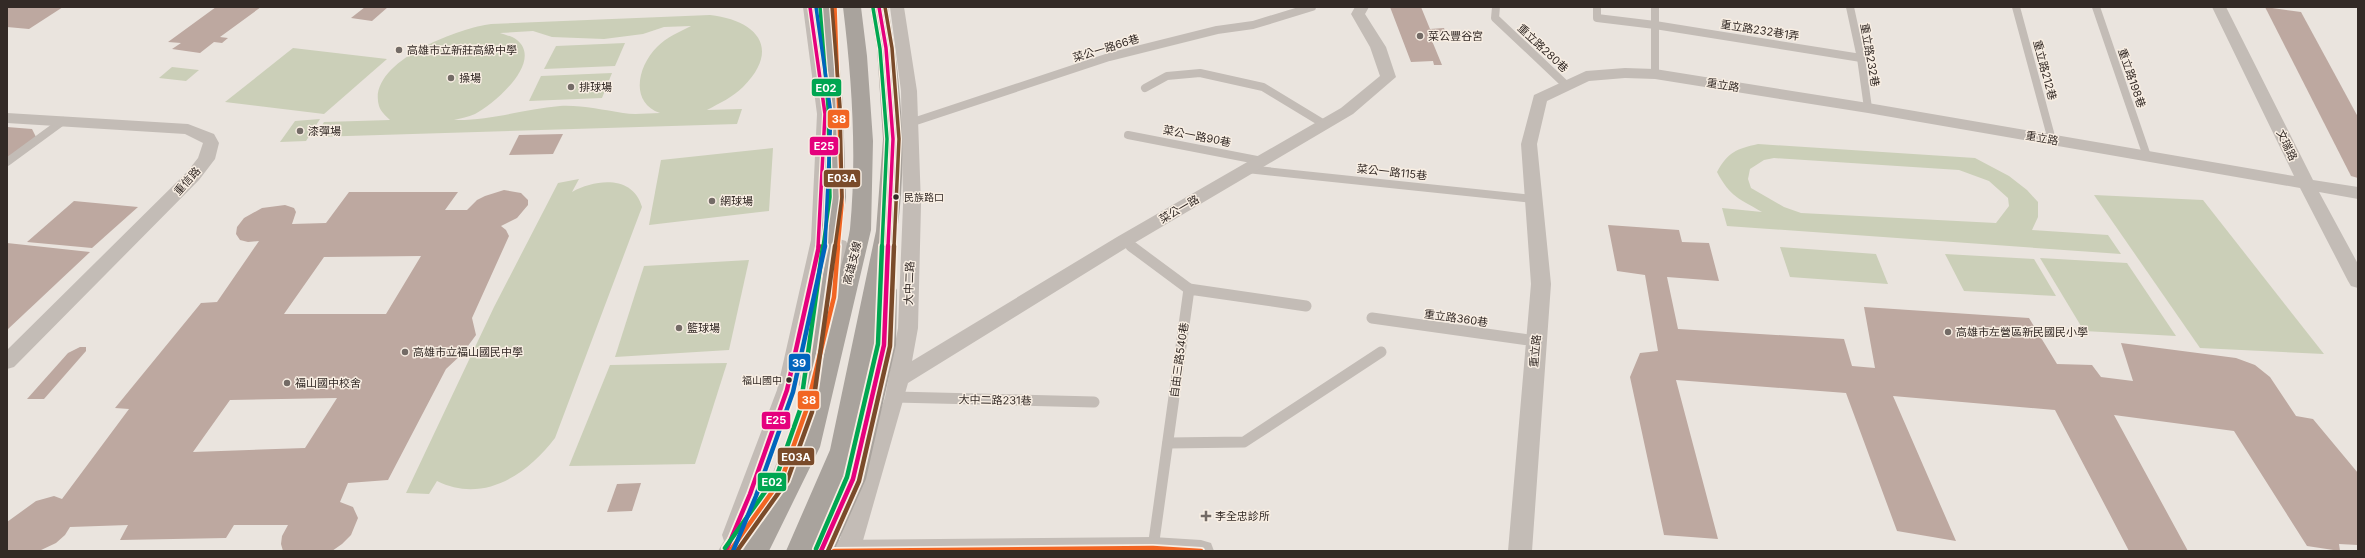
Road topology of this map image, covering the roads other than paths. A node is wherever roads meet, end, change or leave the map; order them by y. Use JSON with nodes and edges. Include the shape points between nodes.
{"nodes":[{"id":1,"x":810,"y":7,"type":"edge"},
{"id":2,"x":826,"y":7,"type":"edge"},
{"id":3,"x":835,"y":7,"type":"edge"},
{"id":4,"x":852,"y":7,"type":"edge"},
{"id":5,"x":879,"y":7,"type":"edge"},
{"id":6,"x":897,"y":7,"type":"edge"},
{"id":7,"x":1312,"y":7,"type":"edge"},
{"id":8,"x":1362,"y":7,"type":"edge"},
{"id":9,"x":1496,"y":7,"type":"edge"},
{"id":10,"x":1597,"y":7,"type":"edge"},
{"id":11,"x":1655,"y":7,"type":"edge"},
{"id":12,"x":1850,"y":7,"type":"edge"},
{"id":13,"x":2016,"y":7,"type":"edge"},
{"id":14,"x":2096,"y":7,"type":"edge"},
{"id":15,"x":2219,"y":7,"type":"edge"},
{"id":16,"x":1655,"y":25,"type":"junction"},
{"id":17,"x":1861,"y":58,"type":"junction"},
{"id":18,"x":1655,"y":74,"type":"junction"},
{"id":19,"x":1566,"y":85,"type":"junction"},
{"id":20,"x":1145,"y":88,"type":"dead end"},
{"id":21,"x":1868,"y":108,"type":"junction"},
{"id":22,"x":7,"y":118,"type":"edge"},
{"id":23,"x":63,"y":121,"type":"junction"},
{"id":24,"x":910,"y":123,"type":"junction"},
{"id":25,"x":1324,"y":124,"type":"junction"},
{"id":26,"x":1128,"y":135,"type":"dead end"},
{"id":27,"x":2052,"y":140,"type":"junction"},
{"id":28,"x":2148,"y":156,"type":"junction"},
{"id":29,"x":7,"y":162,"type":"edge"},
{"id":30,"x":1254,"y":165,"type":"junction"},
{"id":31,"x":2306,"y":184,"type":"junction"},
{"id":32,"x":2358,"y":192,"type":"edge"},
{"id":33,"x":1534,"y":199,"type":"junction"},
{"id":34,"x":887,"y":231,"type":"junction"},
{"id":35,"x":1124,"y":241,"type":"junction"},
{"id":36,"x":2358,"y":281,"type":"edge"},
{"id":37,"x":1189,"y":289,"type":"junction"},
{"id":38,"x":1306,"y":306,"type":"dead end"},
{"id":39,"x":1372,"y":318,"type":"dead end"},
{"id":40,"x":1536,"y":341,"type":"junction"},
{"id":41,"x":1381,"y":352,"type":"dead end"},
{"id":42,"x":7,"y":362,"type":"edge"},
{"id":43,"x":900,"y":378,"type":"junction"},
{"id":44,"x":895,"y":397,"type":"junction"},
{"id":45,"x":1094,"y":402,"type":"dead end"},
{"id":46,"x":806,"y":411,"type":"junction"},
{"id":47,"x":1168,"y":443,"type":"junction"},
{"id":48,"x":1153,"y":548,"type":"junction"},
{"id":49,"x":726,"y":551,"type":"edge"},
{"id":50,"x":730,"y":551,"type":"edge"},
{"id":51,"x":756,"y":551,"type":"edge"},
{"id":52,"x":799,"y":551,"type":"edge"},
{"id":53,"x":821,"y":551,"type":"edge"},
{"id":54,"x":844,"y":551,"type":"edge"},
{"id":55,"x":1201,"y":551,"type":"edge"},
{"id":56,"x":1520,"y":551,"type":"edge"}],
"edges":[{"from":1,"to":49,"type":"street","via":[[826,114],[820,240],[787,390],[750,494]]},
{"from":2,"to":46,"type":"highway","via":[[834,107],[836,197]]},
{"from":3,"to":46,"type":"street","via":[[842,205],[834,297]]},
{"from":4,"to":51,"type":"highway","name":"高雄支線","via":[[863,141],[860,230],[807,447]]},
{"from":5,"to":34,"type":"highway","via":[[886,48],[893,139]]},
{"from":6,"to":24,"type":"street","name":"大中二路","via":[[909,90]]},
{"from":7,"to":24,"type":"lane","name":"菜公一路66巷","via":[[1253,25],[1217,30],[1109,56]]},
{"from":8,"to":25,"type":"street","name":"菜公一路","via":[[1358,14],[1378,47],[1388,77],[1347,111]]},
{"from":9,"to":19,"type":"lane","name":"重立路280巷","via":[[1495,18]]},
{"from":10,"to":16,"type":"lane","name":"重立路232巷1弄","via":[[1597,18]]},
{"from":11,"to":16,"type":"lane"},
{"from":12,"to":17,"type":"lane","name":"重立路232巷"},
{"from":13,"to":27,"type":"lane","name":"重立路212巷"},
{"from":14,"to":28,"type":"lane","name":"重立路198巷"},
{"from":15,"to":31,"type":"street","name":"文瑞路"},
{"from":16,"to":17,"type":"lane","name":"重立路232巷1弄"},
{"from":16,"to":18,"type":"lane"},
{"from":17,"to":21,"type":"lane","name":"重立路232巷"},
{"from":18,"to":19,"type":"street","name":"重立路","via":[[1586,76]]},
{"from":18,"to":21,"type":"street","name":"重立路"},
{"from":19,"to":33,"type":"street","name":"重立路","via":[[1540,98],[1529,144]]},
{"from":20,"to":25,"type":"lane","via":[[1167,76],[1200,73],[1263,86]]},
{"from":21,"to":27,"type":"street","name":"重立路"},
{"from":22,"to":23,"type":"street","name":"重信路"},
{"from":23,"to":29,"type":"lane"},
{"from":23,"to":42,"type":"street","name":"重信路","via":[[188,129],[208,138],[211,143],[206,159],[193,176]]},
{"from":24,"to":43,"type":"street","name":"大中二路","via":[[912,205],[909,305]]},
{"from":25,"to":30,"type":"street","name":"菜公一路"},
{"from":26,"to":30,"type":"lane","name":"菜公一路90巷"},
{"from":27,"to":28,"type":"street","name":"重立路"},
{"from":28,"to":31,"type":"street","name":"重立路"},
{"from":30,"to":33,"type":"lane","name":"菜公一路115巷"},
{"from":30,"to":35,"type":"street","name":"菜公一路"},
{"from":31,"to":32,"type":"street","name":"重立路"},
{"from":31,"to":36,"type":"street","name":"文瑞路"},
{"from":33,"to":40,"type":"street","name":"重立路","via":[[1541,284]]},
{"from":34,"to":52,"type":"highway","via":[[843,450]]},
{"from":34,"to":53,"type":"highway","via":[[884,345],[853,479]]},
{"from":35,"to":37,"type":"lane"},
{"from":35,"to":43,"type":"street","name":"菜公一路"},
{"from":37,"to":38,"type":"lane"},
{"from":37,"to":47,"type":"lane","name":"自由三路540巷"},
{"from":39,"to":40,"type":"lane","name":"重立路360巷"},
{"from":40,"to":56,"type":"street","name":"重立路"},
{"from":41,"to":47,"type":"lane","via":[[1244,442]]},
{"from":43,"to":44,"type":"street","name":"大中二路"},
{"from":44,"to":45,"type":"lane","name":"大中二路231巷"},
{"from":44,"to":54,"type":"street","name":"大中二路"},
{"from":46,"to":50,"type":"street","via":[[782,478]]},
{"from":47,"to":48,"type":"lane","name":"自由三路540巷"},
{"from":48,"to":54,"type":"street"},
{"from":48,"to":55,"type":"street"}]}
